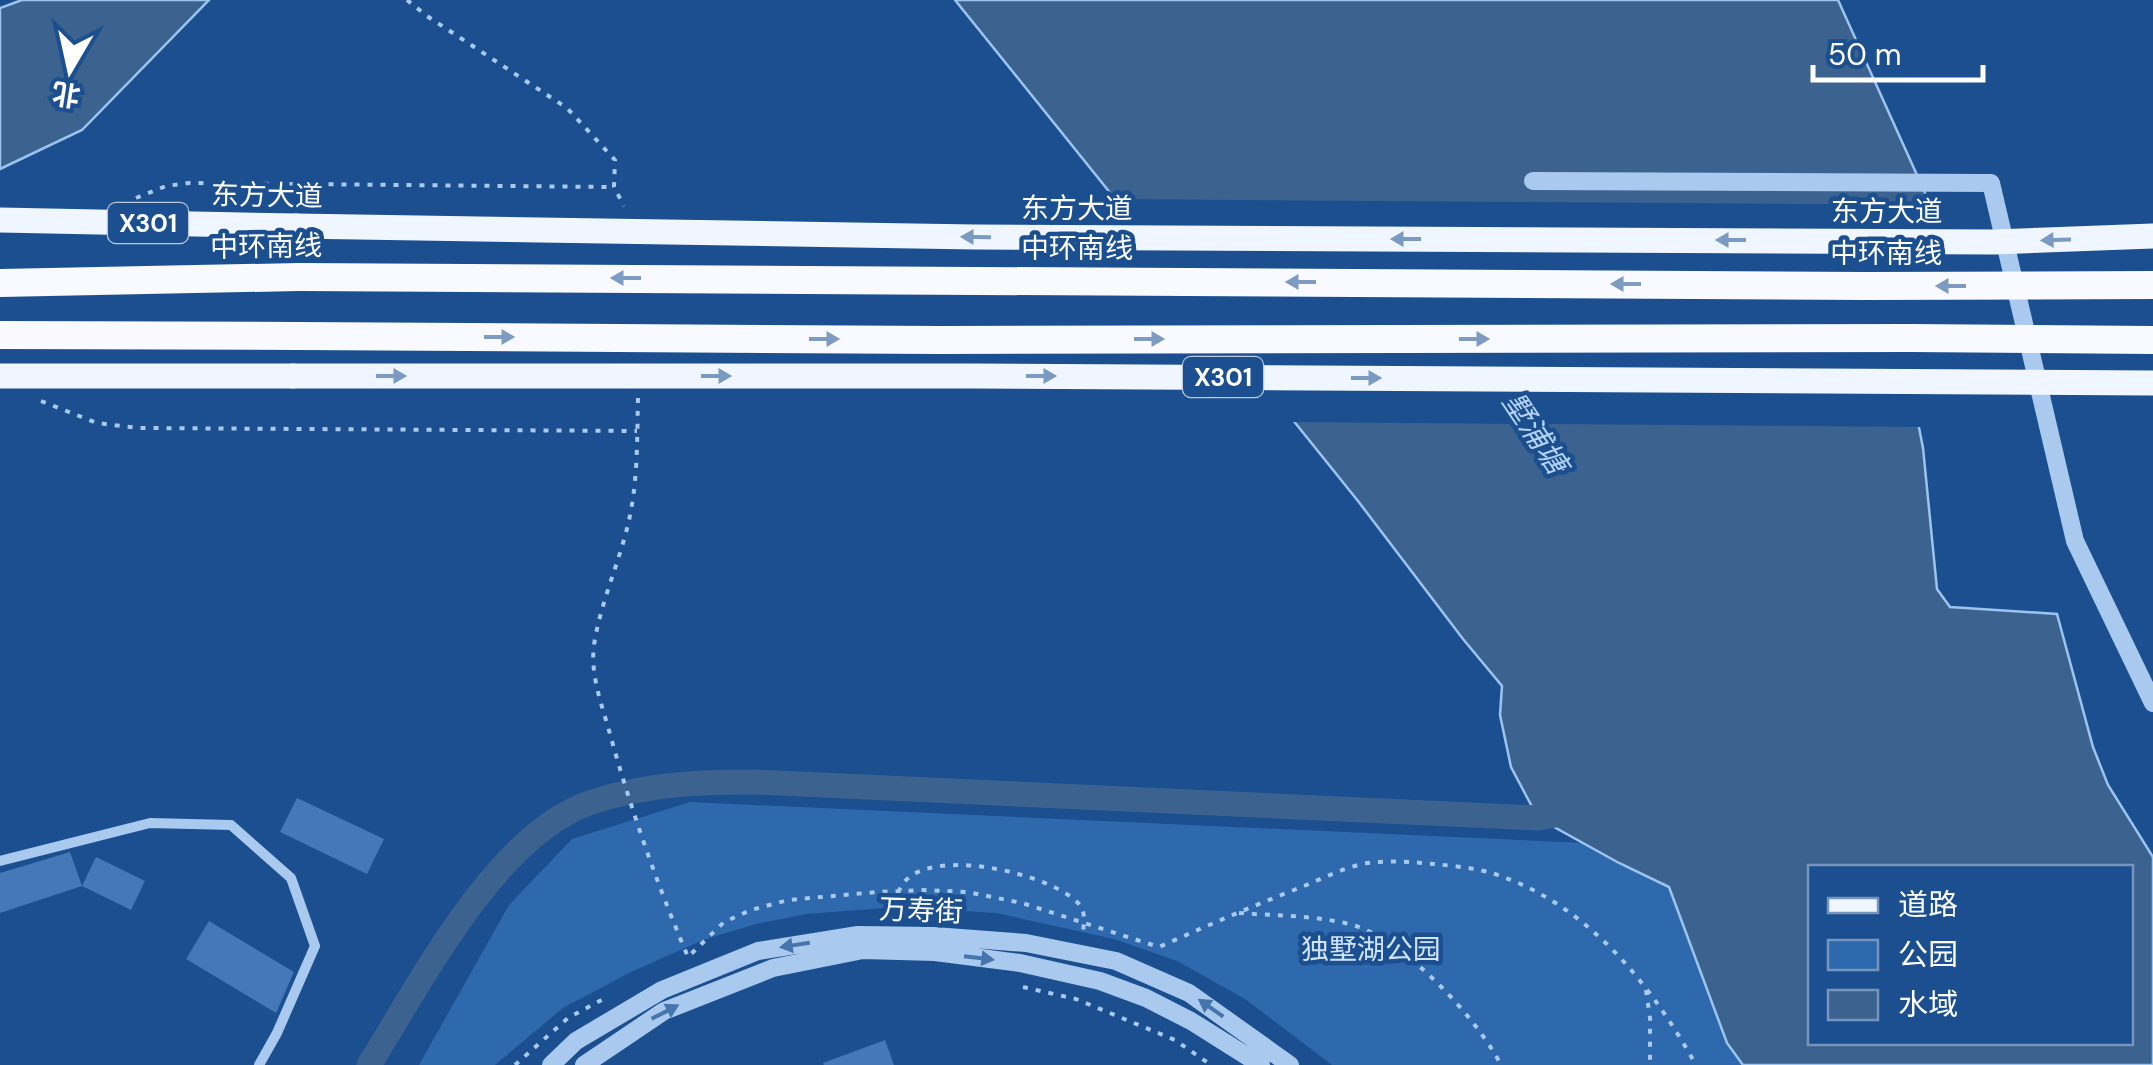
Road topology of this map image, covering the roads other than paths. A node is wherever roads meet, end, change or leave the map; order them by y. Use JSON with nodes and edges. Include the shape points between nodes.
{"nodes":[{"id":1,"x":1533,"y":182,"type":"dead end"},
{"id":2,"x":0,"y":220,"type":"edge"},
{"id":3,"x":2153,"y":236,"type":"edge"},
{"id":4,"x":1,"y":283,"type":"edge"},
{"id":5,"x":2153,"y":285,"type":"edge"},
{"id":6,"x":0,"y":335,"type":"edge"},
{"id":7,"x":2153,"y":340,"type":"edge"},
{"id":8,"x":0,"y":376,"type":"edge"},
{"id":9,"x":2153,"y":383,"type":"edge"},
{"id":10,"x":2153,"y":703,"type":"edge"},
{"id":11,"x":0,"y":861,"type":"edge"},
{"id":12,"x":259,"y":1065,"type":"edge"},
{"id":13,"x":551,"y":1065,"type":"edge"},
{"id":14,"x":584,"y":1065,"type":"edge"},
{"id":15,"x":1260,"y":1065,"type":"edge"},
{"id":16,"x":1290,"y":1065,"type":"edge"}],
"edges":[{"from":1,"to":10,"type":"street","via":[[1991,183],[2074,542]]},
{"from":3,"to":2,"type":"main road","name":"东方大道","number":"X301","one_way":true,"bridge":true,"via":[[1995,242],[995,237]]},
{"from":5,"to":4,"type":"highway","name":"中环南线","one_way":true,"bridge":true,"via":[[299,277]]},
{"from":6,"to":7,"type":"highway","one_way":true,"bridge":true},
{"from":8,"to":9,"type":"main road","number":"X301","one_way":true,"bridge":true},
{"from":11,"to":12,"type":"street","via":[[150,823],[230,825],[292,878],[314,946]]},
{"from":16,"to":13,"type":"street","name":"万寿街","one_way":true,"via":[[1189,993],[1116,962],[1026,943],[858,935],[758,951],[662,990],[576,1041]]},
{"from":14,"to":15,"type":"street","name":"万寿街","one_way":true,"via":[[664,1011],[773,968],[863,950],[1020,963],[1100,981],[1191,1021]]}]}
